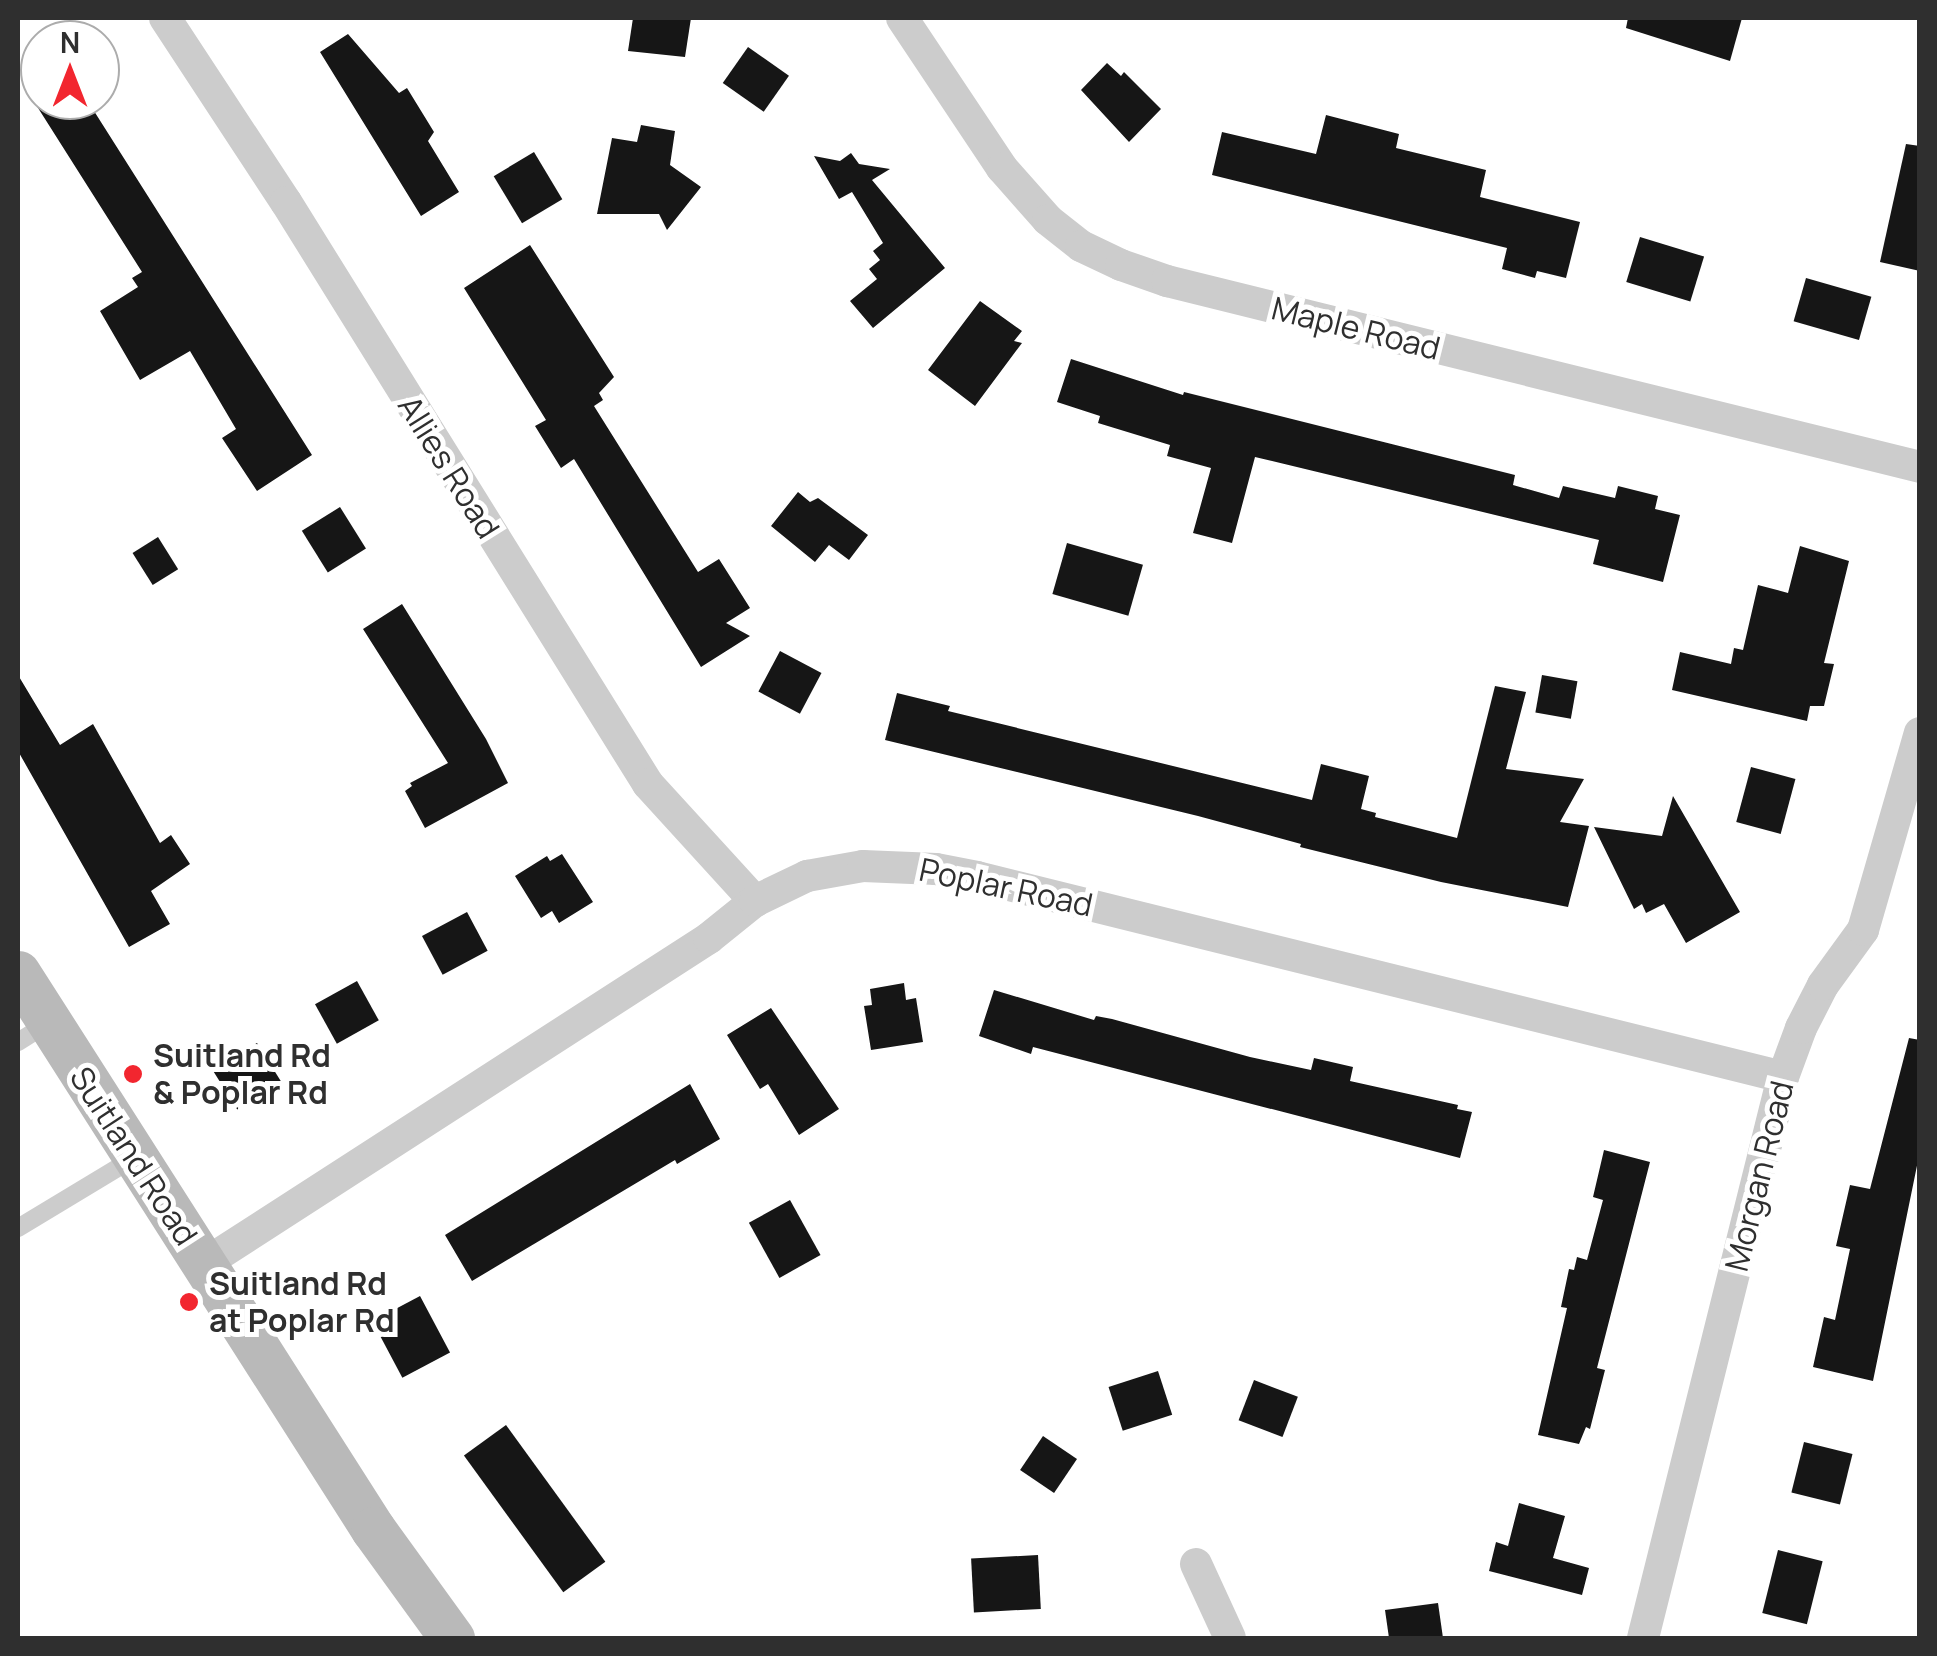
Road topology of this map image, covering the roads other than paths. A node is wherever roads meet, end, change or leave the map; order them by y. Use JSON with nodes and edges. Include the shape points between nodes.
{"nodes":[{"id":1,"x":165,"y":18,"type":"edge"},
{"id":2,"x":902,"y":18,"type":"edge"},
{"id":3,"x":1920,"y":467,"type":"edge"},
{"id":4,"x":1920,"y":733,"type":"edge"},
{"id":5,"x":755,"y":900,"type":"junction"},
{"id":6,"x":18,"y":973,"type":"edge"},
{"id":7,"x":33,"y":1032,"type":"edge"},
{"id":8,"x":1783,"y":1077,"type":"junction"},
{"id":9,"x":134,"y":1158,"type":"junction"},
{"id":10,"x":18,"y":1228,"type":"edge"},
{"id":11,"x":204,"y":1264,"type":"junction"},
{"id":12,"x":1196,"y":1564,"type":"dead end"},
{"id":13,"x":438,"y":1629,"type":"edge"},
{"id":14,"x":1230,"y":1638,"type":"edge"},
{"id":15,"x":1643,"y":1638,"type":"edge"}],
"edges":[{"from":1,"to":5,"type":"street","name":"Allies Road","via":[[648,784]]},
{"from":2,"to":3,"type":"street","name":"Maple Road","via":[[1002,168],[1048,220],[1120,265]]},
{"from":4,"to":8,"type":"street","name":"Morgan Road","via":[[1863,930],[1823,985]]},
{"from":5,"to":8,"type":"street","name":"Poplar Road","via":[[807,876],[863,866],[936,868]]},
{"from":5,"to":11,"type":"street","name":"Poplar Road","via":[[710,938]]},
{"from":6,"to":7,"type":"main road","name":"Suitland Road"},
{"from":7,"to":9,"type":"main road","name":"Suitland Road"},
{"from":8,"to":15,"type":"street","name":"Morgan Road"},
{"from":9,"to":10,"type":"lane"},
{"from":9,"to":11,"type":"main road","name":"Suitland Road"},
{"from":11,"to":13,"type":"main road","name":"Suitland Road"},
{"from":12,"to":14,"type":"street"}]}
